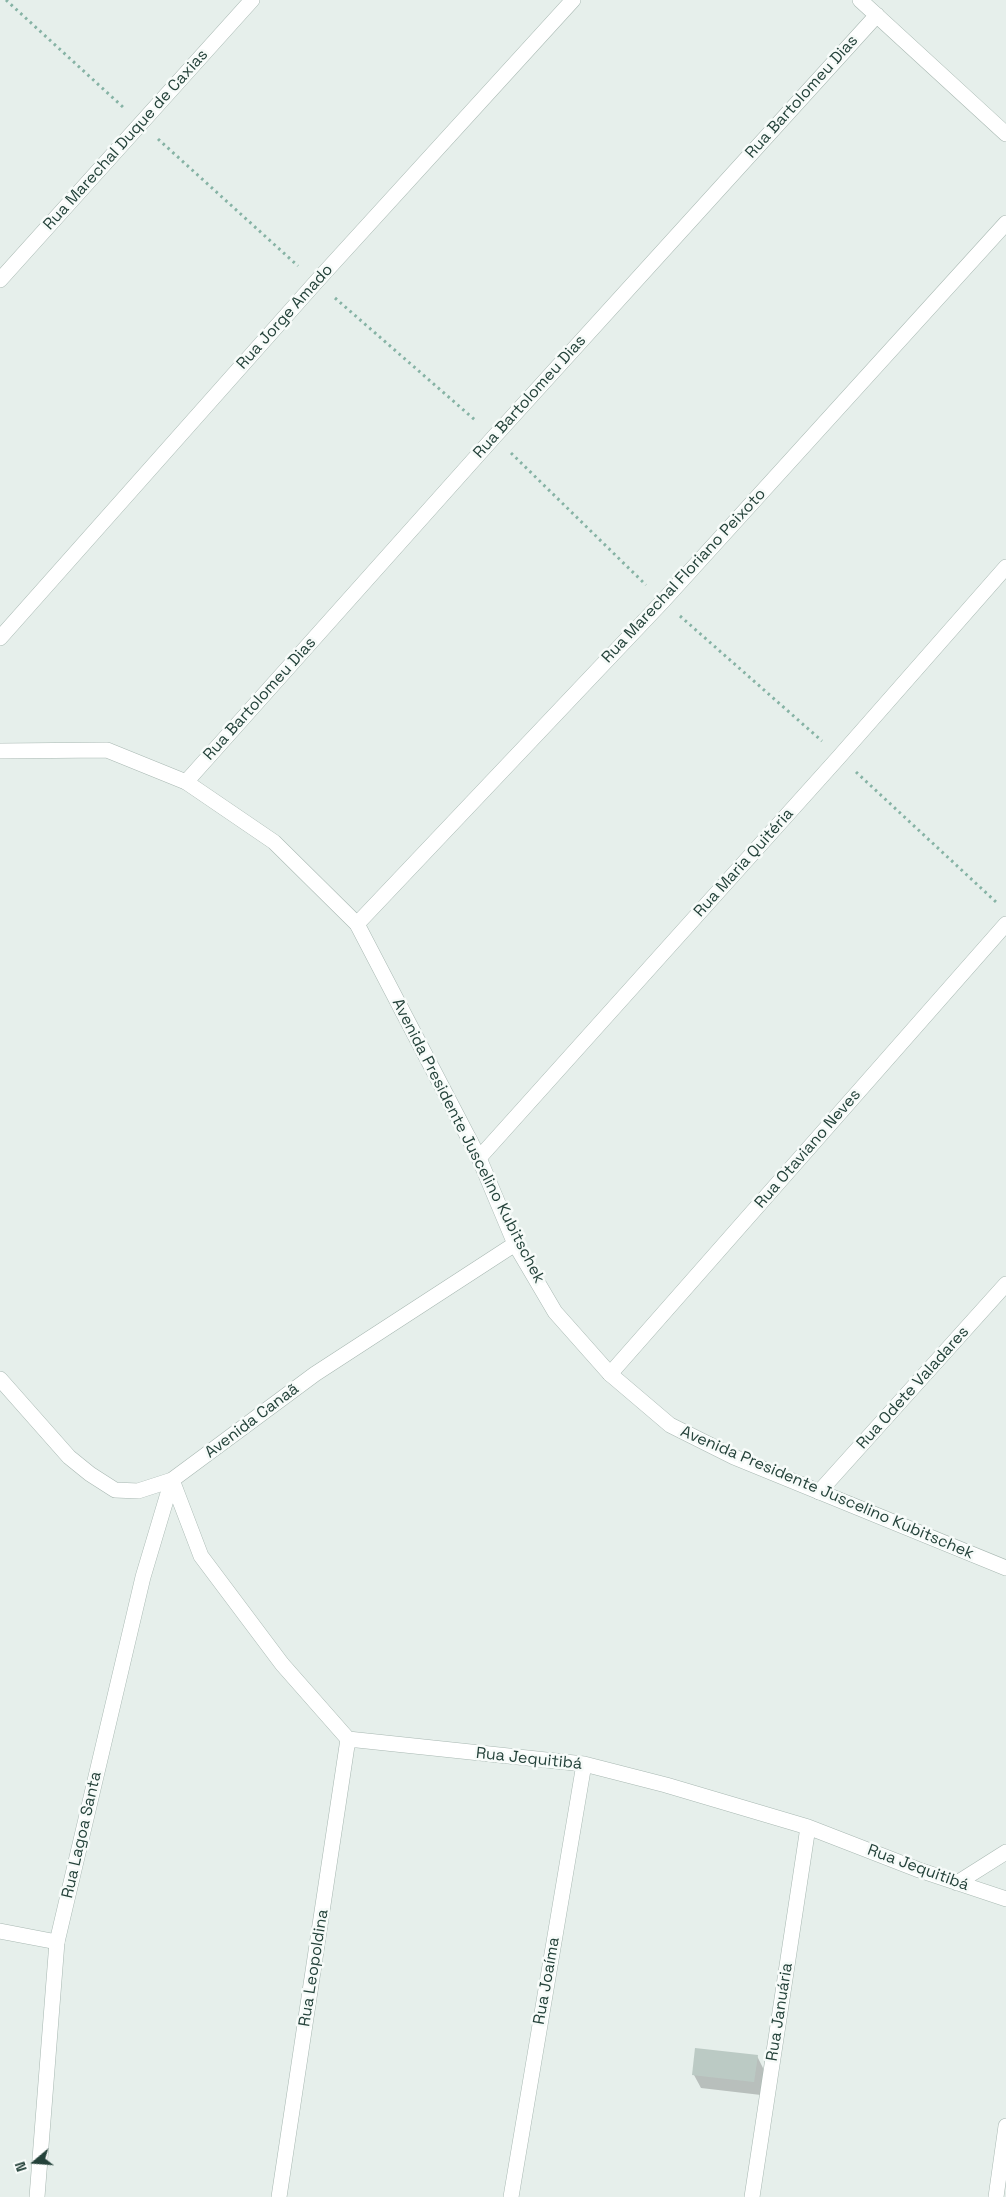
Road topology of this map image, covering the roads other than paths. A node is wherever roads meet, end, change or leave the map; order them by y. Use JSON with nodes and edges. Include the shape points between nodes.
{"nodes":[{"id":1,"x":252,"y":0,"type":"edge"},
{"id":2,"x":573,"y":0,"type":"edge"},
{"id":3,"x":860,"y":0,"type":"edge"},
{"id":4,"x":876,"y":15,"type":"junction"},
{"id":5,"x":1006,"y":134,"type":"edge"},
{"id":6,"x":1006,"y":223,"type":"edge"},
{"id":7,"x":0,"y":280,"type":"edge"},
{"id":8,"x":1006,"y":567,"type":"edge"},
{"id":9,"x":0,"y":638,"type":"edge"},
{"id":10,"x":0,"y":751,"type":"edge"},
{"id":11,"x":186,"y":782,"type":"junction"},
{"id":12,"x":357,"y":924,"type":"junction"},
{"id":13,"x":1006,"y":924,"type":"edge"},
{"id":14,"x":479,"y":1158,"type":"junction"},
{"id":15,"x":515,"y":1244,"type":"junction"},
{"id":16,"x":1006,"y":1284,"type":"edge"},
{"id":17,"x":610,"y":1374,"type":"junction"},
{"id":18,"x":0,"y":1379,"type":"edge"},
{"id":19,"x":172,"y":1480,"type":"junction"},
{"id":20,"x":819,"y":1492,"type":"junction"},
{"id":21,"x":1006,"y":1568,"type":"edge"},
{"id":22,"x":348,"y":1739,"type":"junction"},
{"id":23,"x":584,"y":1764,"type":"junction"},
{"id":24,"x":808,"y":1827,"type":"junction"},
{"id":25,"x":1006,"y":1852,"type":"edge"},
{"id":26,"x":957,"y":1883,"type":"junction"},
{"id":27,"x":1006,"y":1899,"type":"edge"},
{"id":28,"x":0,"y":1931,"type":"edge"},
{"id":29,"x":57,"y":1942,"type":"junction"},
{"id":30,"x":1006,"y":2126,"type":"edge"},
{"id":31,"x":37,"y":2197,"type":"edge"},
{"id":32,"x":279,"y":2197,"type":"edge"},
{"id":33,"x":511,"y":2197,"type":"edge"},
{"id":34,"x":752,"y":2197,"type":"edge"},
{"id":35,"x":996,"y":2197,"type":"edge"}],
"edges":[{"from":1,"to":7,"type":"street","name":"Rua Marechal Duque de Caxias"},
{"from":2,"to":9,"type":"street","name":"Rua Jorge Amado","via":[[316,282]]},
{"from":3,"to":4,"type":"street"},
{"from":4,"to":5,"type":"street"},
{"from":4,"to":11,"type":"street","name":"Rua Bartolomeu Dias"},
{"from":6,"to":12,"type":"street","name":"Rua Marechal Floriano Peixoto","via":[[663,601]]},
{"from":8,"to":14,"type":"street","name":"Rua Maria Quitéria"},
{"from":10,"to":11,"type":"street","name":"Avenida Presidente Juscelino Kubitschek","via":[[107,750]]},
{"from":11,"to":12,"type":"street","name":"Avenida Presidente Juscelino Kubitschek","via":[[274,842]]},
{"from":12,"to":14,"type":"street","name":"Avenida Presidente Juscelino Kubitschek"},
{"from":13,"to":17,"type":"street","name":"Rua Otaviano Neves"},
{"from":14,"to":15,"type":"street","name":"Avenida Presidente Juscelino Kubitschek"},
{"from":15,"to":17,"type":"street","name":"Avenida Presidente Juscelino Kubitschek","via":[[555,1312]]},
{"from":15,"to":19,"type":"street","name":"Avenida Canaã","via":[[315,1374]]},
{"from":16,"to":20,"type":"street","name":"Rua Odete Valadares"},
{"from":17,"to":20,"type":"street","name":"Avenida Presidente Juscelino Kubitschek","via":[[670,1426]]},
{"from":18,"to":19,"type":"street","name":"Avenida Canaã","via":[[69,1457],[115,1490],[138,1491]]},
{"from":19,"to":22,"type":"street","via":[[201,1556],[282,1664]]},
{"from":19,"to":29,"type":"street","name":"Rua Lagoa Santa","via":[[143,1577]]},
{"from":20,"to":21,"type":"street","name":"Avenida Presidente Juscelino Kubitschek"},
{"from":22,"to":23,"type":"street","name":"Rua Jequitibá"},
{"from":22,"to":32,"type":"street","name":"Rua Leopoldina"},
{"from":23,"to":24,"type":"street","name":"Rua Jequitibá"},
{"from":23,"to":33,"type":"street","name":"Rua Joaíma"},
{"from":24,"to":26,"type":"street","name":"Rua Jequitibá"},
{"from":24,"to":34,"type":"street","name":"Rua Januária"},
{"from":25,"to":26,"type":"street"},
{"from":26,"to":27,"type":"street","name":"Rua Jequitibá"},
{"from":28,"to":29,"type":"street"},
{"from":29,"to":31,"type":"street","name":"Rua Lagoa Santa"},
{"from":30,"to":35,"type":"street"}]}
